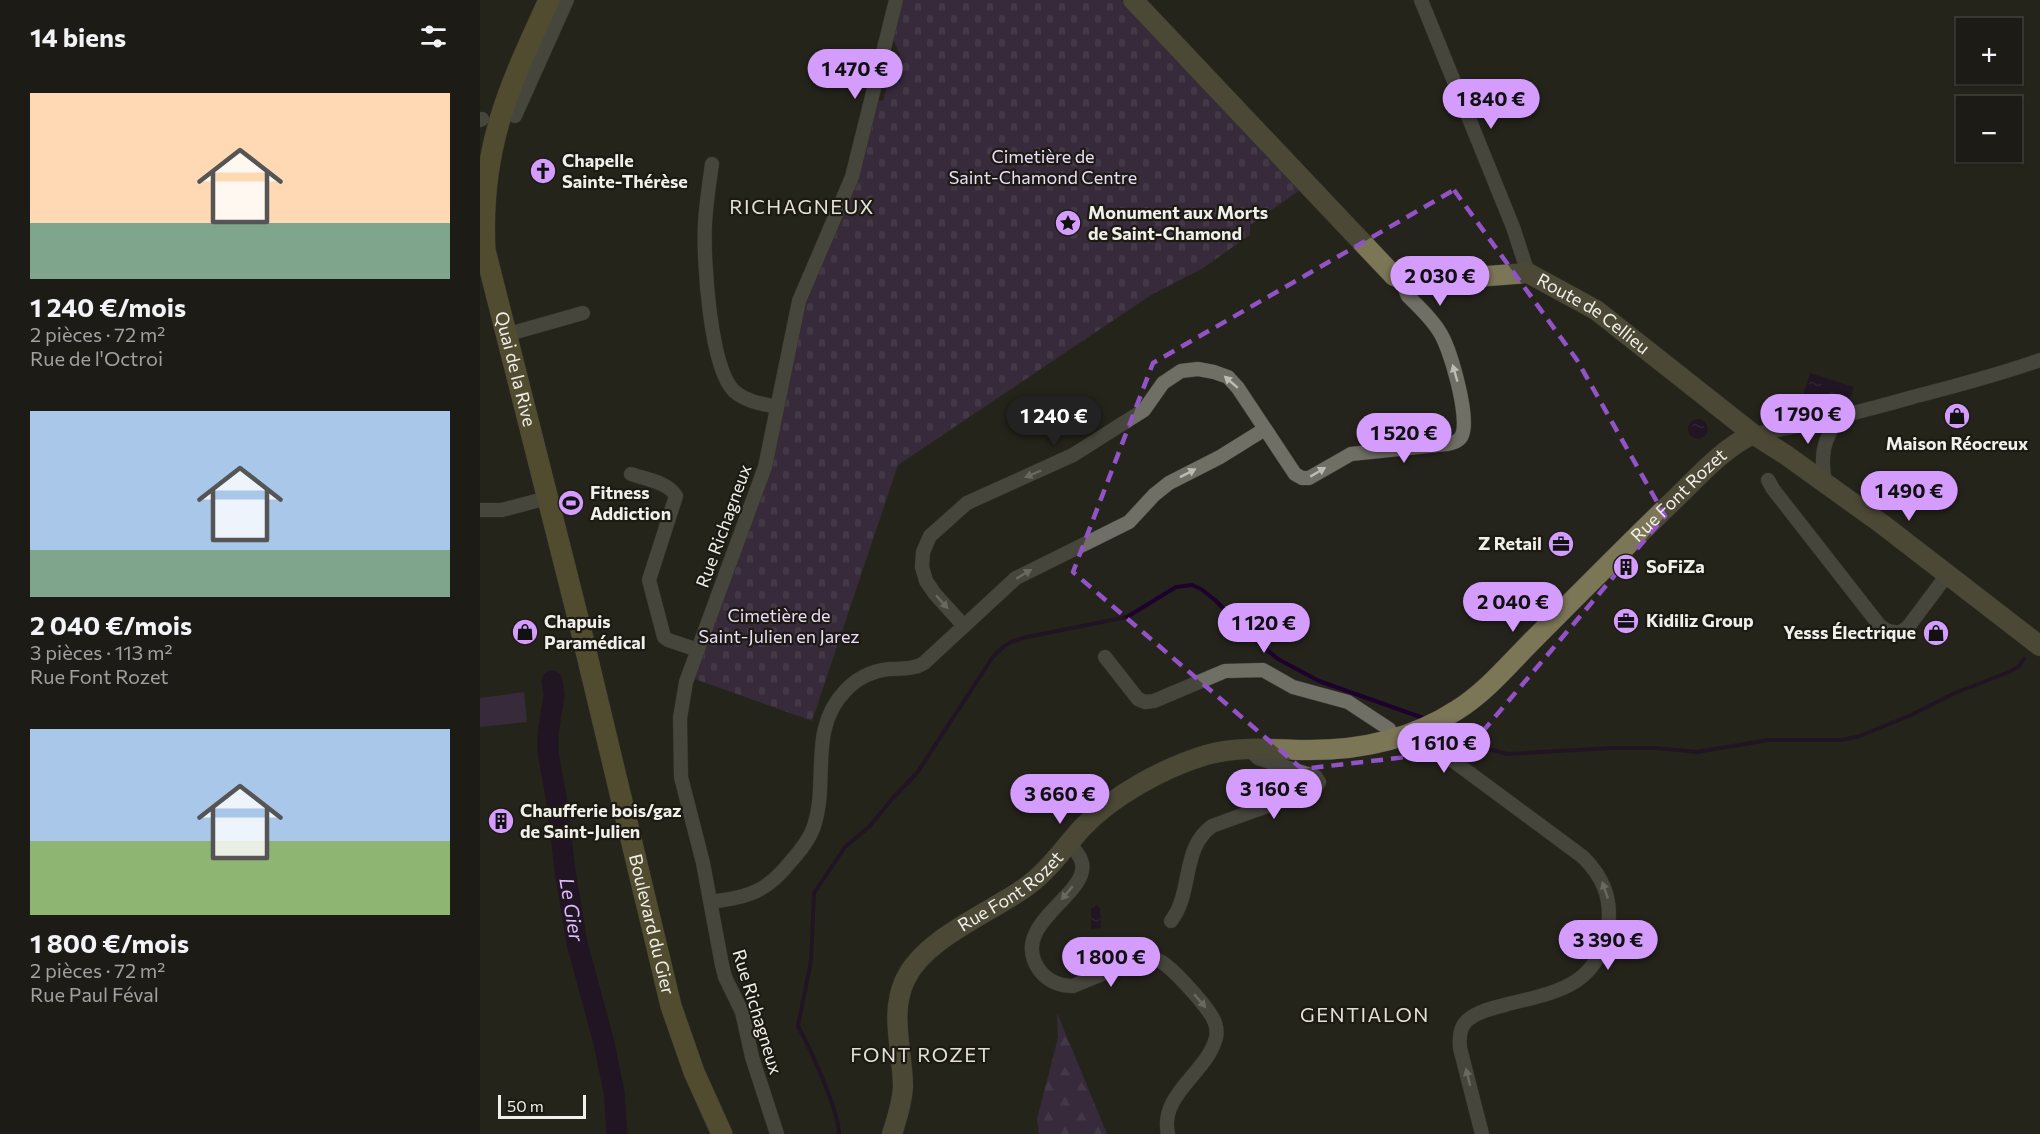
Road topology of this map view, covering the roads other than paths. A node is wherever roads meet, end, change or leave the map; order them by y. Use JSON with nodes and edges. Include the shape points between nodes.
{"nodes":[{"id":1,"x":536,"y":0,"type":"edge"},
{"id":2,"x":549,"y":0,"type":"edge"},
{"id":3,"x":567,"y":0,"type":"edge"},
{"id":4,"x":896,"y":0,"type":"edge"},
{"id":5,"x":1133,"y":0,"type":"edge"},
{"id":6,"x":1421,"y":0,"type":"edge"},
{"id":7,"x":515,"y":116,"type":"dead end"},
{"id":8,"x":480,"y":121,"type":"edge"},
{"id":9,"x":712,"y":164,"type":"dead end"},
{"id":10,"x":1528,"y":273,"type":"junction"},
{"id":11,"x":1405,"y":280,"type":"junction"},
{"id":12,"x":480,"y":291,"type":"edge"},
{"id":13,"x":583,"y":313,"type":"dead end"},
{"id":14,"x":505,"y":335,"type":"junction"},
{"id":15,"x":2040,"y":360,"type":"edge"},
{"id":16,"x":777,"y":407,"type":"junction"},
{"id":17,"x":1839,"y":416,"type":"junction"},
{"id":18,"x":1265,"y":429,"type":"junction"},
{"id":19,"x":1753,"y":434,"type":"junction"},
{"id":20,"x":631,"y":474,"type":"dead end"},
{"id":21,"x":1768,"y":480,"type":"dead end"},
{"id":22,"x":1825,"y":483,"type":"junction"},
{"id":23,"x":541,"y":500,"type":"junction"},
{"id":24,"x":480,"y":510,"type":"edge"},
{"id":25,"x":1947,"y":576,"type":"junction"},
{"id":26,"x":964,"y":626,"type":"junction"},
{"id":27,"x":2040,"y":646,"type":"edge"},
{"id":28,"x":698,"y":650,"type":"junction"},
{"id":29,"x":1105,"y":657,"type":"dead end"},
{"id":30,"x":1428,"y":726,"type":"junction"},
{"id":31,"x":1395,"y":739,"type":"junction"},
{"id":32,"x":1253,"y":748,"type":"junction"},
{"id":33,"x":1069,"y":844,"type":"junction"},
{"id":34,"x":711,"y":902,"type":"junction"},
{"id":35,"x":1171,"y":921,"type":"dead end"},
{"id":36,"x":710,"y":1134,"type":"edge"},
{"id":37,"x":722,"y":1134,"type":"edge"},
{"id":38,"x":777,"y":1134,"type":"edge"},
{"id":39,"x":892,"y":1134,"type":"edge"},
{"id":40,"x":1168,"y":1134,"type":"edge"},
{"id":41,"x":1482,"y":1134,"type":"edge"}],
"edges":[{"from":1,"to":8,"type":"main road"},
{"from":2,"to":14,"type":"main road","name":"Quai de la Rive","via":[[504,97],[486,161],[484,240]]},
{"from":3,"to":7,"type":"street"},
{"from":4,"to":16,"type":"street","name":"Rue Richagneux","via":[[855,168],[799,302]]},
{"from":5,"to":11,"type":"main road","via":[[1394,276]]},
{"from":6,"to":10,"type":"street","via":[[1514,227]]},
{"from":9,"to":16,"type":"street","via":[[704,225],[705,262],[718,359],[725,380],[734,391],[746,399]]},
{"from":10,"to":11,"type":"main road","name":"Route de Cellieu"},
{"from":10,"to":19,"type":"main road","name":"Route de Cellieu","via":[[1596,310]]},
{"from":18,"to":11,"type":"street","one_way":true,"via":[[1295,474],[1302,478],[1309,478],[1352,454],[1458,441],[1464,426],[1457,381],[1445,343],[1408,296]]},
{"from":12,"to":23,"type":"main road","name":"Quai de la Rive"},
{"from":13,"to":14,"type":"street"},
{"from":14,"to":23,"type":"main road","name":"Quai de la Rive"},
{"from":15,"to":17,"type":"street"},
{"from":16,"to":28,"type":"street","name":"Rue Richagneux","via":[[765,467]]},
{"from":17,"to":19,"type":"street"},
{"from":17,"to":22,"type":"street","via":[[1823,447]]},
{"from":26,"to":18,"type":"street","one_way":true,"via":[[1016,578],[1130,522],[1169,483]]},
{"from":18,"to":26,"type":"street","one_way":true,"via":[[1228,377],[1203,370],[1180,371],[1163,382],[1144,410],[1073,455],[967,503],[930,536],[922,567],[935,594]]},
{"from":19,"to":22,"type":"main road","name":"Route de Cellieu"},
{"from":19,"to":30,"type":"main road","name":"Rue Font Rozet","via":[[1724,452],[1487,686],[1458,710]]},
{"from":20,"to":28,"type":"street","via":[[667,486],[676,496],[649,584],[664,637]]},
{"from":21,"to":25,"type":"street","via":[[1873,617],[1888,631],[1899,633],[1908,627]]},
{"from":22,"to":25,"type":"main road","name":"Route de Cellieu"},
{"from":23,"to":24,"type":"street","via":[[502,510]]},
{"from":23,"to":36,"type":"main road","name":"Boulevard du Gier","via":[[648,960],[670,1038]]},
{"from":23,"to":37,"type":"main road","name":"Boulevard du Gier","via":[[671,1006],[694,1072]]},
{"from":25,"to":27,"type":"main road","name":"Route de Cellieu"},
{"from":26,"to":34,"type":"street","via":[[917,667],[873,673],[847,689],[824,726],[818,813],[804,845],[765,888],[747,897]]},
{"from":28,"to":34,"type":"street","name":"Rue Richagneux","via":[[680,718],[681,777]]},
{"from":29,"to":31,"type":"street","via":[[1138,699],[1145,702],[1220,672],[1263,670],[1293,687],[1348,702],[1389,729]]},
{"from":30,"to":31,"type":"main road","name":"Rue Font Rozet"},
{"from":41,"to":30,"type":"street","one_way":true,"via":[[1460,1048],[1463,1025],[1487,1009],[1573,985],[1589,969],[1606,935],[1606,890],[1583,857],[1429,743]]},
{"from":31,"to":32,"type":"main road","name":"Rue Font Rozet","via":[[1332,750]]},
{"from":32,"to":33,"type":"main road","name":"Rue Font Rozet","via":[[1204,756],[1131,789],[1091,820]]},
{"from":32,"to":35,"type":"street","via":[[1258,758],[1316,777],[1319,782],[1306,792],[1204,832],[1195,847]]},
{"from":33,"to":39,"type":"main road","name":"Rue Font Rozet","via":[[1031,883],[926,951],[911,969],[899,998],[903,1091]]},
{"from":33,"to":40,"type":"street","one_way":true,"via":[[1083,865],[1080,878],[1032,942],[1032,956],[1043,975],[1062,986],[1073,986],[1138,959],[1160,961],[1174,972],[1215,1023],[1212,1048],[1174,1099]]},
{"from":34,"to":38,"type":"street","name":"Rue Richagneux","via":[[725,976],[742,1012]]}]}
